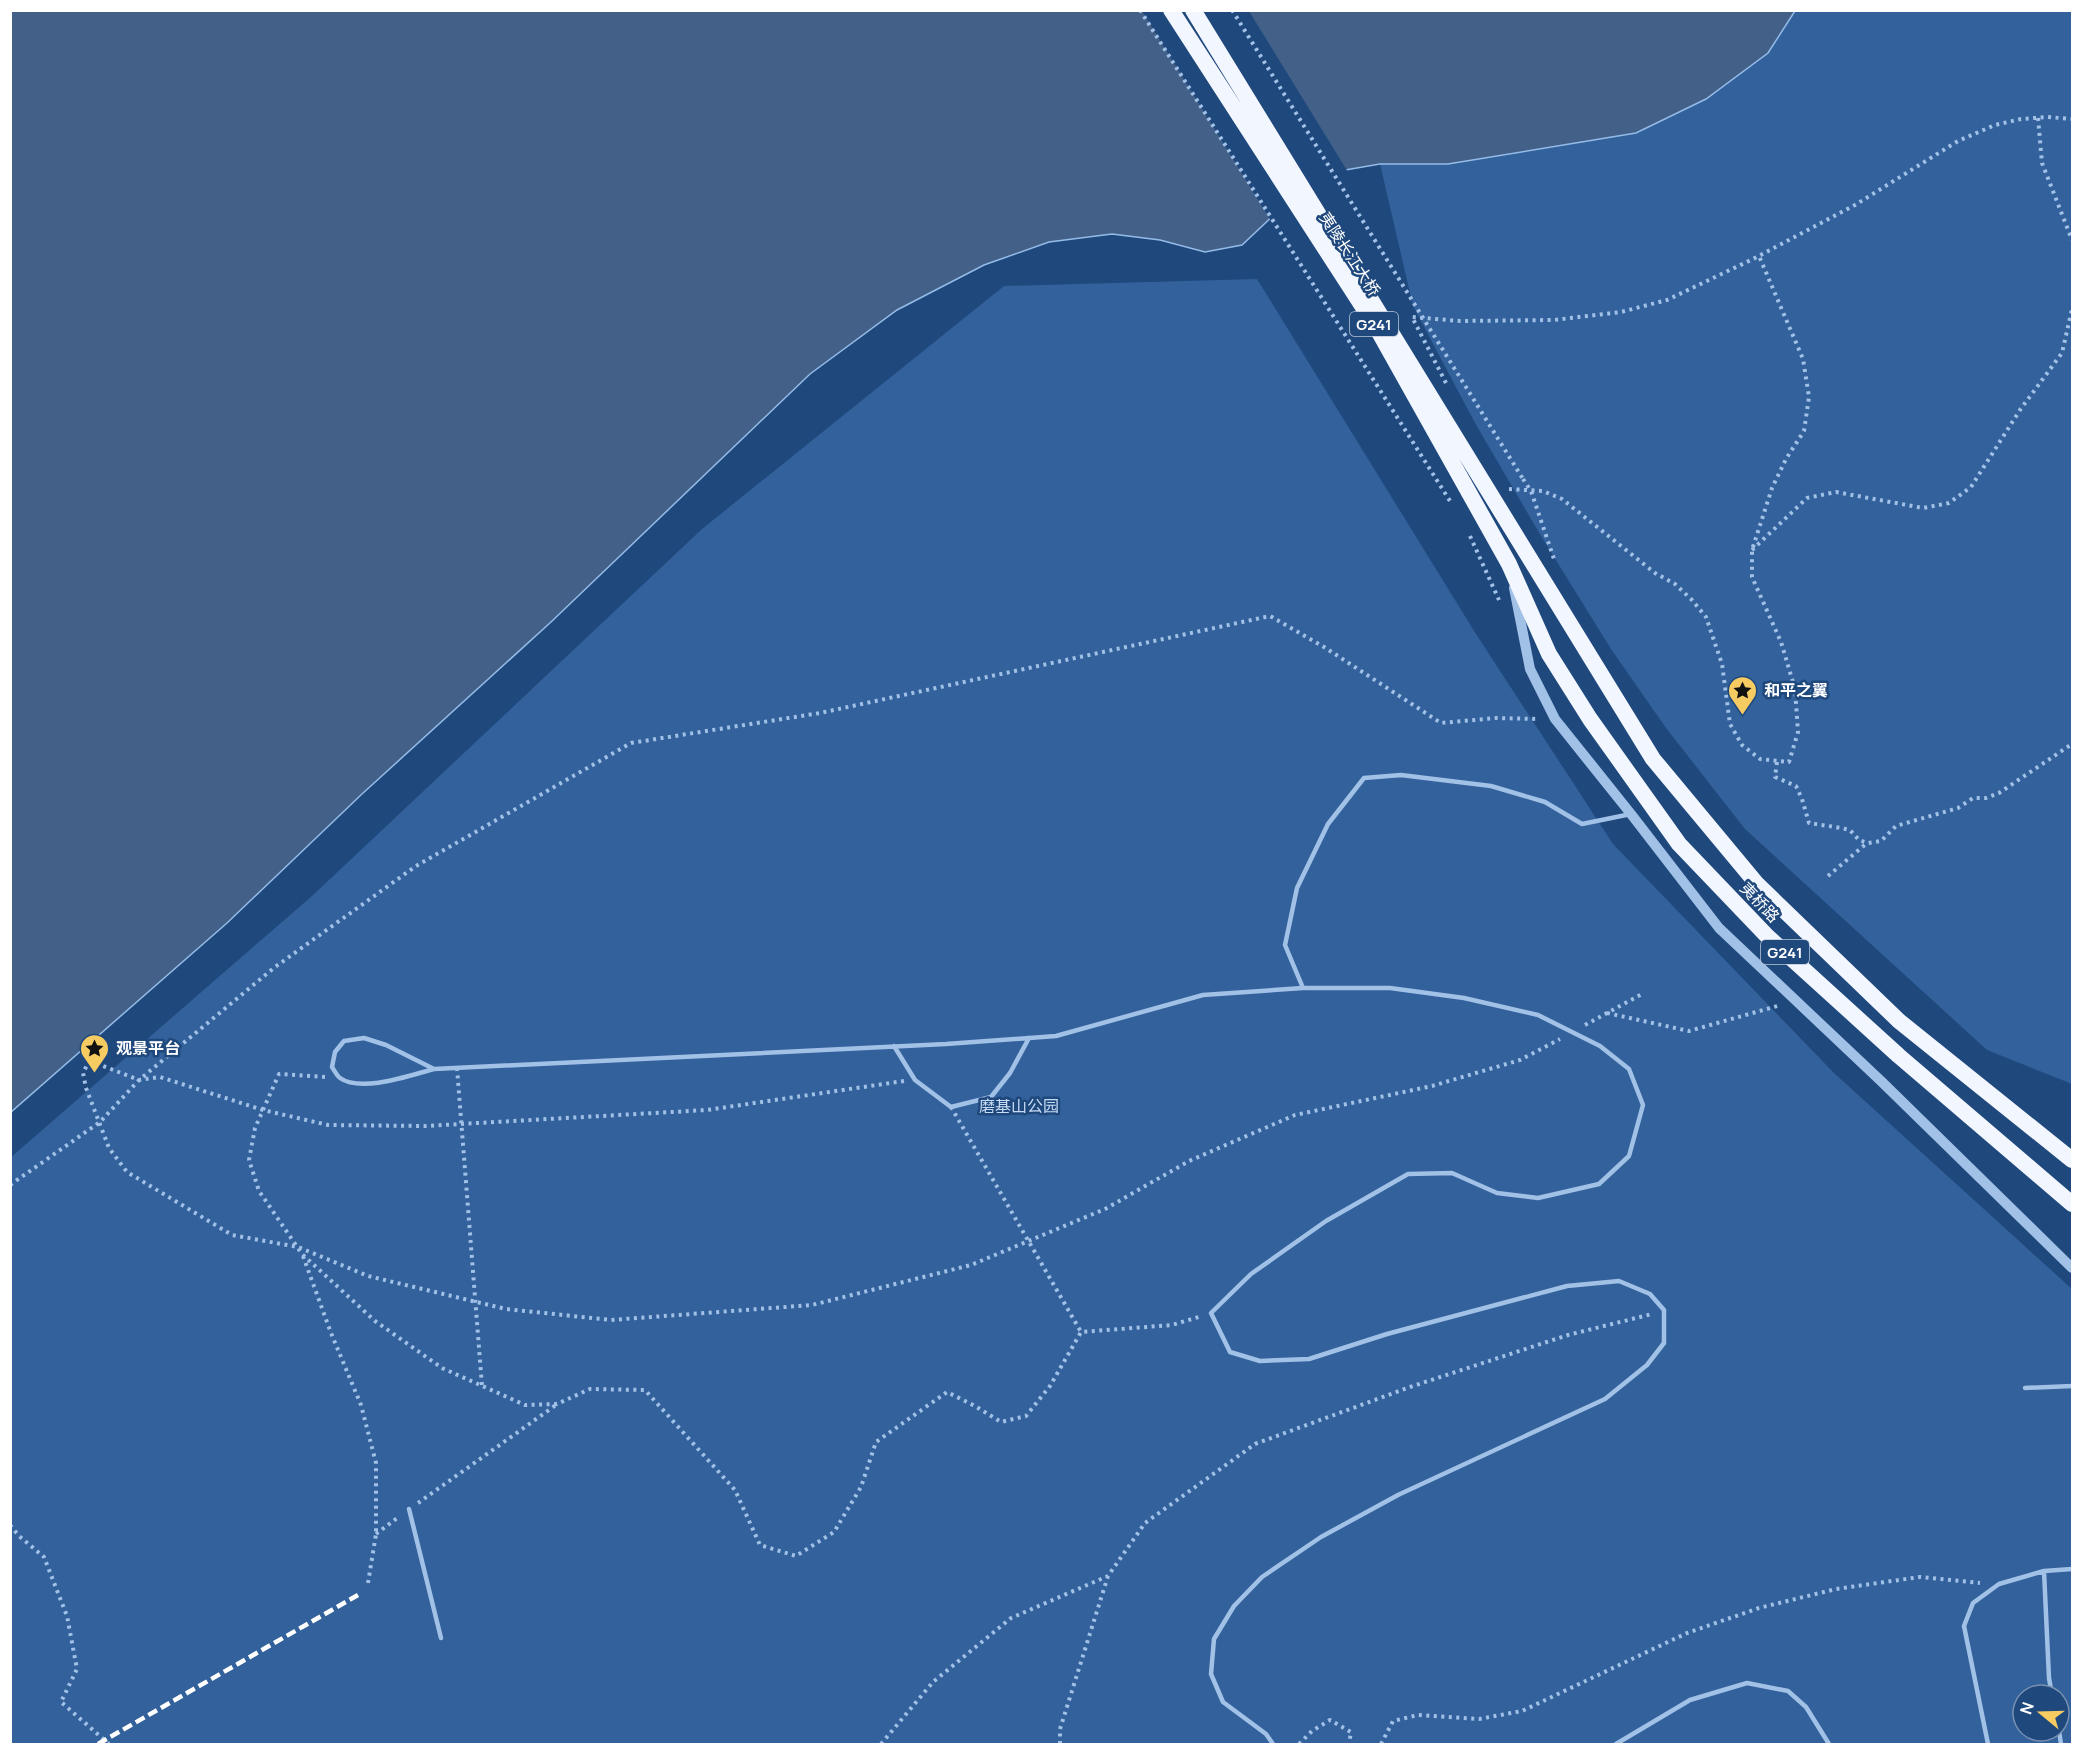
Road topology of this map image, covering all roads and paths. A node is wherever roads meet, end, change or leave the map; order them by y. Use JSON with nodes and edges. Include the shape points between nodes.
{"nodes":[{"id":1,"x":1140,"y":10,"type":"edge"},
{"id":2,"x":1171,"y":10,"type":"edge"},
{"id":3,"x":1193,"y":10,"type":"edge"},
{"id":4,"x":1232,"y":10,"type":"edge"},
{"id":5,"x":2038,"y":118,"type":"junction"},
{"id":6,"x":2073,"y":119,"type":"edge"},
{"id":7,"x":2073,"y":240,"type":"edge"},
{"id":8,"x":1759,"y":256,"type":"junction"},
{"id":9,"x":2073,"y":309,"type":"edge"},
{"id":10,"x":1447,"y":385,"type":"dead end"},
{"id":11,"x":1523,"y":479,"type":"dead end"},
{"id":12,"x":1503,"y":483,"type":"dead end"},
{"id":13,"x":1451,"y":502,"type":"dead end"},
{"id":14,"x":1469,"y":533,"type":"dead end"},
{"id":15,"x":1752,"y":550,"type":"junction"},
{"id":16,"x":1509,"y":564,"type":"junction"},
{"id":17,"x":1502,"y":606,"type":"dead end"},
{"id":18,"x":1582,"y":642,"type":"joint"},
{"id":19,"x":1549,"y":654,"type":"joint"},
{"id":20,"x":1555,"y":719,"type":"junction"},
{"id":21,"x":2073,"y":744,"type":"edge"},
{"id":22,"x":1777,"y":762,"type":"junction"},
{"id":23,"x":1631,"y":814,"type":"joint"},
{"id":24,"x":1640,"y":826,"type":"junction"},
{"id":25,"x":1868,"y":843,"type":"junction"},
{"id":26,"x":1828,"y":876,"type":"dead end"},
{"id":27,"x":1303,"y":988,"type":"junction"},
{"id":28,"x":1642,"y":994,"type":"dead end"},
{"id":29,"x":1796,"y":1001,"type":"junction"},
{"id":30,"x":1607,"y":1013,"type":"junction"},
{"id":31,"x":1572,"y":1032,"type":"junction"},
{"id":32,"x":1029,"y":1038,"type":"junction"},
{"id":33,"x":894,"y":1046,"type":"junction"},
{"id":34,"x":457,"y":1068,"type":"junction"},
{"id":35,"x":434,"y":1069,"type":"junction"},
{"id":36,"x":339,"y":1078,"type":"junction"},
{"id":37,"x":139,"y":1080,"type":"junction"},
{"id":38,"x":915,"y":1080,"type":"junction"},
{"id":39,"x":951,"y":1107,"type":"junction"},
{"id":40,"x":263,"y":1110,"type":"junction"},
{"id":41,"x":100,"y":1122,"type":"junction"},
{"id":42,"x":2073,"y":1160,"type":"edge"},
{"id":43,"x":10,"y":1185,"type":"edge"},
{"id":44,"x":2073,"y":1204,"type":"edge"},
{"id":45,"x":298,"y":1247,"type":"junction"},
{"id":46,"x":302,"y":1254,"type":"junction"},
{"id":47,"x":2073,"y":1268,"type":"edge"},
{"id":48,"x":1665,"y":1310,"type":"junction"},
{"id":49,"x":1211,"y":1313,"type":"junction"},
{"id":50,"x":1081,"y":1332,"type":"junction"},
{"id":51,"x":482,"y":1386,"type":"junction"},
{"id":52,"x":2073,"y":1386,"type":"edge"},
{"id":53,"x":2025,"y":1388,"type":"dead end"},
{"id":54,"x":557,"y":1404,"type":"junction"},
{"id":55,"x":409,"y":1509,"type":"junction"},
{"id":56,"x":10,"y":1526,"type":"edge"},
{"id":57,"x":375,"y":1534,"type":"junction"},
{"id":58,"x":2073,"y":1569,"type":"edge"},
{"id":59,"x":2044,"y":1571,"type":"junction"},
{"id":60,"x":1108,"y":1576,"type":"junction"},
{"id":61,"x":368,"y":1583,"type":"dead end"},
{"id":62,"x":1999,"y":1584,"type":"junction"},
{"id":63,"x":441,"y":1638,"type":"dead end"},
{"id":64,"x":2050,"y":1683,"type":"edge"},
{"id":65,"x":109,"y":1744,"type":"edge"},
{"id":66,"x":882,"y":1744,"type":"edge"},
{"id":67,"x":1060,"y":1744,"type":"edge"},
{"id":68,"x":1273,"y":1744,"type":"edge"},
{"id":69,"x":1299,"y":1744,"type":"edge"},
{"id":70,"x":1349,"y":1744,"type":"edge"},
{"id":71,"x":1381,"y":1744,"type":"edge"},
{"id":72,"x":1616,"y":1744,"type":"edge"},
{"id":73,"x":1829,"y":1744,"type":"edge"},
{"id":74,"x":1988,"y":1744,"type":"edge"}],
"edges":[{"from":1,"to":13,"type":"path"},
{"from":2,"to":16,"type":"highway","name":"夷陵长江大桥","number":"G241","via":[[1378,332]]},
{"from":3,"to":18,"type":"highway","name":"夷陵长江大桥","number":"G241"},
{"from":4,"to":11,"type":"path","bridge":true},
{"from":5,"to":6,"type":"path"},
{"from":5,"to":7,"type":"path","via":[[2042,163]]},
{"from":5,"to":8,"type":"path","via":[[1995,125],[1958,141],[1855,205]]},
{"from":8,"to":10,"type":"path","via":[[1667,300],[1621,312],[1520,321],[1412,317]]},
{"from":8,"to":15,"type":"path","via":[[1803,359],[1809,397],[1804,430],[1772,489]]},
{"from":9,"to":15,"type":"path","via":[[2062,353],[1971,487],[1949,504],[1923,508],[1836,492],[1808,498]]},
{"from":12,"to":22,"type":"path","via":[[1509,489],[1543,491],[1562,499],[1692,600],[1706,617],[1722,664],[1730,724],[1742,745],[1760,759]]},
{"from":14,"to":17,"type":"path"},
{"from":15,"to":22,"type":"path","via":[[1752,577],[1781,642],[1795,689],[1797,732],[1789,762]]},
{"from":16,"to":19,"type":"highway","name":"夷陵长江大桥","number":"G241"},
{"from":16,"to":20,"type":"street","via":[[1530,669]]},
{"from":18,"to":42,"type":"highway","name":"夷桥路","number":"G241","via":[[1653,759],[1757,884],[1899,1021]]},
{"from":19,"to":44,"type":"highway","name":"夷桥路","number":"G241","via":[[1590,719],[1688,852],[1768,937],[1899,1056]]},
{"from":20,"to":24,"type":"street"},
{"from":20,"to":37,"type":"path","via":[[1496,718],[1441,723],[1269,616],[820,713],[631,743],[416,866],[275,967]]},
{"from":21,"to":25,"type":"path","via":[[1999,793],[1973,798],[1958,808],[1896,826],[1881,841]]},
{"from":22,"to":25,"type":"path","via":[[1775,777],[1796,786],[1809,823],[1850,830]]},
{"from":23,"to":24,"type":"street"},
{"from":23,"to":27,"type":"lane","via":[[1582,824],[1545,802],[1491,786],[1401,775],[1364,778],[1328,824],[1297,888],[1285,945]]},
{"from":24,"to":29,"type":"street","via":[[1719,928]]},
{"from":25,"to":26,"type":"path"},
{"from":27,"to":31,"type":"lane","via":[[1390,988],[1464,998],[1538,1015]]},
{"from":27,"to":32,"type":"lane","via":[[1203,995],[1056,1036]]},
{"from":28,"to":30,"type":"path"},
{"from":29,"to":30,"type":"path","via":[[1689,1031]]},
{"from":29,"to":47,"type":"street"},
{"from":30,"to":31,"type":"path"},
{"from":31,"to":45,"type":"path","via":[[1520,1060],[1432,1086],[1295,1115],[1189,1161],[1105,1209],[970,1265],[812,1305],[611,1320],[506,1309],[368,1276]]},
{"from":31,"to":49,"type":"lane","via":[[1600,1046],[1629,1069],[1643,1105],[1629,1156],[1599,1184],[1538,1198],[1497,1193],[1452,1173],[1408,1174],[1326,1221],[1251,1274]]},
{"from":32,"to":33,"type":"lane"},
{"from":32,"to":39,"type":"lane","via":[[1010,1073],[990,1097]]},
{"from":33,"to":34,"type":"lane"},
{"from":33,"to":38,"type":"lane"},
{"from":34,"to":35,"type":"lane"},
{"from":34,"to":51,"type":"path","bridge":true},
{"from":35,"to":36,"type":"lane","via":[[382,1082],[358,1084]]},
{"from":35,"to":36,"type":"lane","via":[[363,1038],[344,1041],[335,1052],[332,1067]]},
{"from":36,"to":40,"type":"path","via":[[279,1074]]},
{"from":37,"to":40,"type":"path","via":[[160,1077]]},
{"from":37,"to":41,"type":"path"},
{"from":37,"to":41,"type":"path","via":[[93,1062],[87,1065],[83,1073],[86,1088]]},
{"from":38,"to":39,"type":"lane"},
{"from":38,"to":40,"type":"path","via":[[707,1110],[426,1126],[328,1125]]},
{"from":39,"to":50,"type":"path","bridge":true},
{"from":40,"to":45,"type":"path","via":[[249,1160],[259,1191]]},
{"from":41,"to":43,"type":"path"},
{"from":41,"to":45,"type":"path","via":[[109,1148],[127,1172],[232,1235]]},
{"from":45,"to":46,"type":"path"},
{"from":46,"to":51,"type":"path","via":[[375,1321],[442,1368]]},
{"from":46,"to":57,"type":"path","via":[[361,1405],[376,1463]]},
{"from":48,"to":49,"type":"lane","via":[[1650,1294],[1619,1281],[1567,1286],[1309,1359],[1260,1360],[1230,1352]]},
{"from":48,"to":60,"type":"path","via":[[1568,1335],[1255,1444],[1145,1523]]},
{"from":48,"to":68,"type":"lane","via":[[1664,1343],[1647,1365],[1605,1400],[1398,1495],[1321,1537],[1262,1577],[1234,1606],[1214,1639],[1211,1674],[1223,1702],[1266,1734]]},
{"from":49,"to":50,"type":"path","via":[[1172,1325]]},
{"from":50,"to":54,"type":"path","via":[[1050,1386],[1026,1416],[1000,1422],[947,1392],[876,1442],[861,1487],[834,1532],[796,1556],[760,1545],[735,1490],[645,1390],[590,1389]]},
{"from":51,"to":54,"type":"path","via":[[525,1405]]},
{"from":52,"to":53,"type":"lane"},
{"from":54,"to":55,"type":"path"},
{"from":55,"to":57,"type":"path"},
{"from":55,"to":63,"type":"lane"},
{"from":56,"to":65,"type":"path","via":[[44,1557],[67,1616],[77,1669],[61,1702]]},
{"from":57,"to":61,"type":"path"},
{"from":58,"to":59,"type":"lane"},
{"from":59,"to":62,"type":"lane"},
{"from":59,"to":64,"type":"lane"},
{"from":60,"to":66,"type":"path","via":[[1011,1618],[933,1682]]},
{"from":60,"to":67,"type":"path","via":[[1060,1729]]},
{"from":62,"to":71,"type":"path","via":[[1920,1577],[1836,1588],[1759,1608],[1687,1633],[1522,1711],[1479,1719],[1418,1715],[1393,1721]]},
{"from":62,"to":74,"type":"lane","via":[[1973,1603],[1964,1626]]},
{"from":69,"to":70,"type":"path","via":[[1330,1720],[1351,1732]]},
{"from":72,"to":73,"type":"lane","via":[[1690,1700],[1747,1683],[1788,1691],[1806,1707]]}]}
